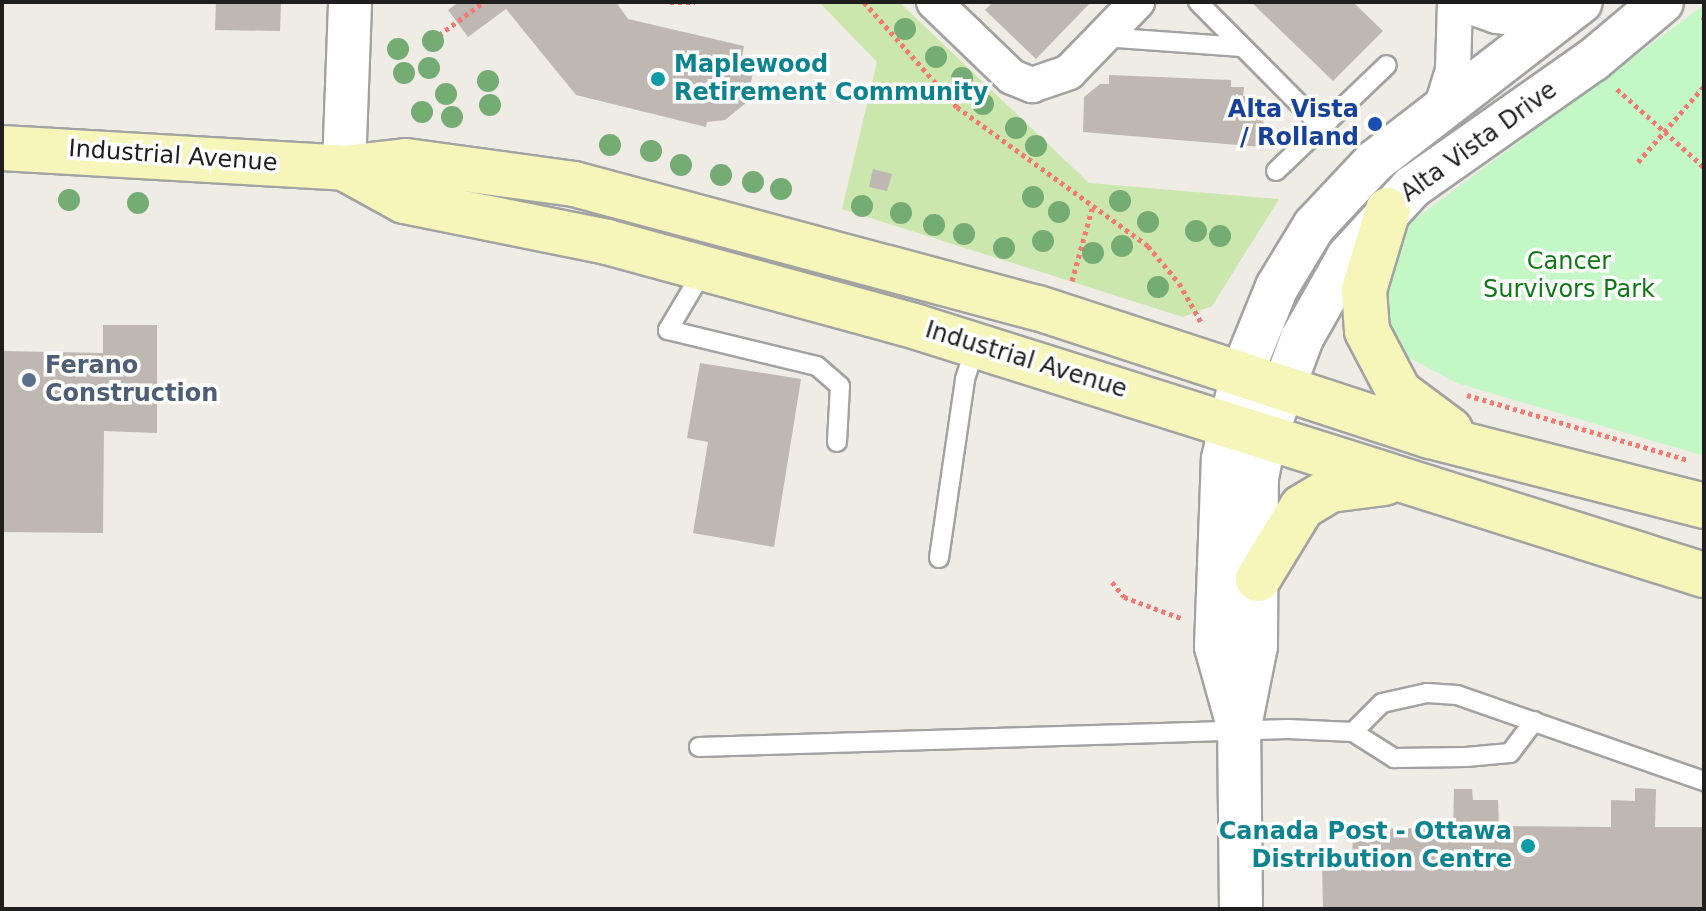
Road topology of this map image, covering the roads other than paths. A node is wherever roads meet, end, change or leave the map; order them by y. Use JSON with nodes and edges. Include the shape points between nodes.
{"nodes":[{"id":1,"x":350,"y":2,"type":"edge"},
{"id":2,"x":934,"y":2,"type":"edge"},
{"id":3,"x":1137,"y":2,"type":"edge"},
{"id":4,"x":1198,"y":2,"type":"edge"},
{"id":5,"x":1456,"y":2,"type":"edge"},
{"id":6,"x":1662,"y":2,"type":"edge"},
{"id":7,"x":1572,"y":9,"type":"edge"},
{"id":8,"x":1103,"y":37,"type":"junction"},
{"id":9,"x":1242,"y":47,"type":"junction"},
{"id":10,"x":1387,"y":65,"type":"dead end"},
{"id":11,"x":1441,"y":109,"type":"junction"},
{"id":12,"x":1322,"y":127,"type":"junction"},
{"id":13,"x":2,"y":148,"type":"edge"},
{"id":14,"x":344,"y":168,"type":"junction"},
{"id":15,"x":1276,"y":171,"type":"dead end"},
{"id":16,"x":1388,"y":210,"type":"junction"},
{"id":17,"x":704,"y":269,"type":"junction"},
{"id":18,"x":976,"y":345,"type":"junction"},
{"id":19,"x":1242,"y":373,"type":"junction"},
{"id":20,"x":1283,"y":385,"type":"junction"},
{"id":21,"x":1246,"y":432,"type":"junction"},
{"id":22,"x":837,"y":442,"type":"dead end"},
{"id":23,"x":1526,"y":461,"type":"junction"},
{"id":24,"x":1398,"y":483,"type":"junction"},
{"id":25,"x":1704,"y":506,"type":"edge"},
{"id":26,"x":939,"y":558,"type":"dead end"},
{"id":27,"x":1704,"y":575,"type":"edge"},
{"id":28,"x":1258,"y":579,"type":"junction"},
{"id":29,"x":1534,"y":721,"type":"junction"},
{"id":30,"x":1239,"y":731,"type":"junction"},
{"id":31,"x":1353,"y":732,"type":"junction"},
{"id":32,"x":699,"y":747,"type":"dead end"},
{"id":33,"x":1704,"y":781,"type":"edge"},
{"id":34,"x":1241,"y":909,"type":"edge"}],
"edges":[{"from":1,"to":14,"type":"street"},
{"from":2,"to":8,"type":"street","via":[[1012,77],[1032,85],[1069,72]]},
{"from":3,"to":8,"type":"street"},
{"from":4,"to":9,"type":"lane"},
{"from":5,"to":7,"type":"street","via":[[1528,20]]},
{"from":5,"to":11,"type":"street","via":[[1453,70]]},
{"from":6,"to":16,"type":"street","name":"Alta Vista Drive"},
{"from":7,"to":11,"type":"street","name":"Alta Vista Drive"},
{"from":8,"to":9,"type":"lane"},
{"from":9,"to":12,"type":"lane"},
{"from":10,"to":12,"type":"lane"},
{"from":11,"to":19,"type":"street","name":"Alta Vista Drive","via":[[1375,161],[1314,226],[1277,287]]},
{"from":12,"to":15,"type":"lane"},
{"from":13,"to":14,"type":"main road","name":"Industrial Avenue"},
{"from":14,"to":17,"type":"main road","name":"Industrial Avenue","via":[[404,201],[607,242]]},
{"from":14,"to":19,"type":"main road","name":"Industrial Avenue","via":[[406,161],[574,184],[1008,300]]},
{"from":16,"to":20,"type":"street","name":"Alta Vista Drive","via":[[1332,279]]},
{"from":16,"to":23,"type":"main road","via":[[1364,290],[1367,331],[1384,372],[1416,408],[1443,427]]},
{"from":17,"to":18,"type":"main road","name":"Industrial Avenue"},
{"from":17,"to":22,"type":"lane","via":[[668,330],[817,366],[840,386]]},
{"from":18,"to":21,"type":"main road","name":"Industrial Avenue"},
{"from":18,"to":26,"type":"lane","via":[[965,379]]},
{"from":19,"to":20,"type":"main road","name":"Industrial Avenue"},
{"from":19,"to":21,"type":"street","name":"Alta Vista Drive"},
{"from":20,"to":21,"type":"street","name":"Alta Vista Drive"},
{"from":20,"to":23,"type":"main road","name":"Industrial Avenue","via":[[1430,436]]},
{"from":21,"to":24,"type":"main road","name":"Industrial Avenue"},
{"from":21,"to":28,"type":"street","via":[[1257,478]]},
{"from":21,"to":30,"type":"street","via":[[1216,647]]},
{"from":23,"to":25,"type":"main road","name":"Industrial Avenue"},
{"from":24,"to":27,"type":"main road","name":"Industrial Avenue"},
{"from":24,"to":28,"type":"main road","via":[[1351,484],[1302,507]]},
{"from":28,"to":30,"type":"street","via":[[1256,646]]},
{"from":29,"to":31,"type":"lane","via":[[1457,695],[1427,693],[1382,703]]},
{"from":29,"to":31,"type":"lane","via":[[1510,753],[1466,757],[1394,758]]},
{"from":29,"to":33,"type":"lane"},
{"from":30,"to":31,"type":"lane"},
{"from":30,"to":32,"type":"lane"},
{"from":30,"to":34,"type":"street"}]}
